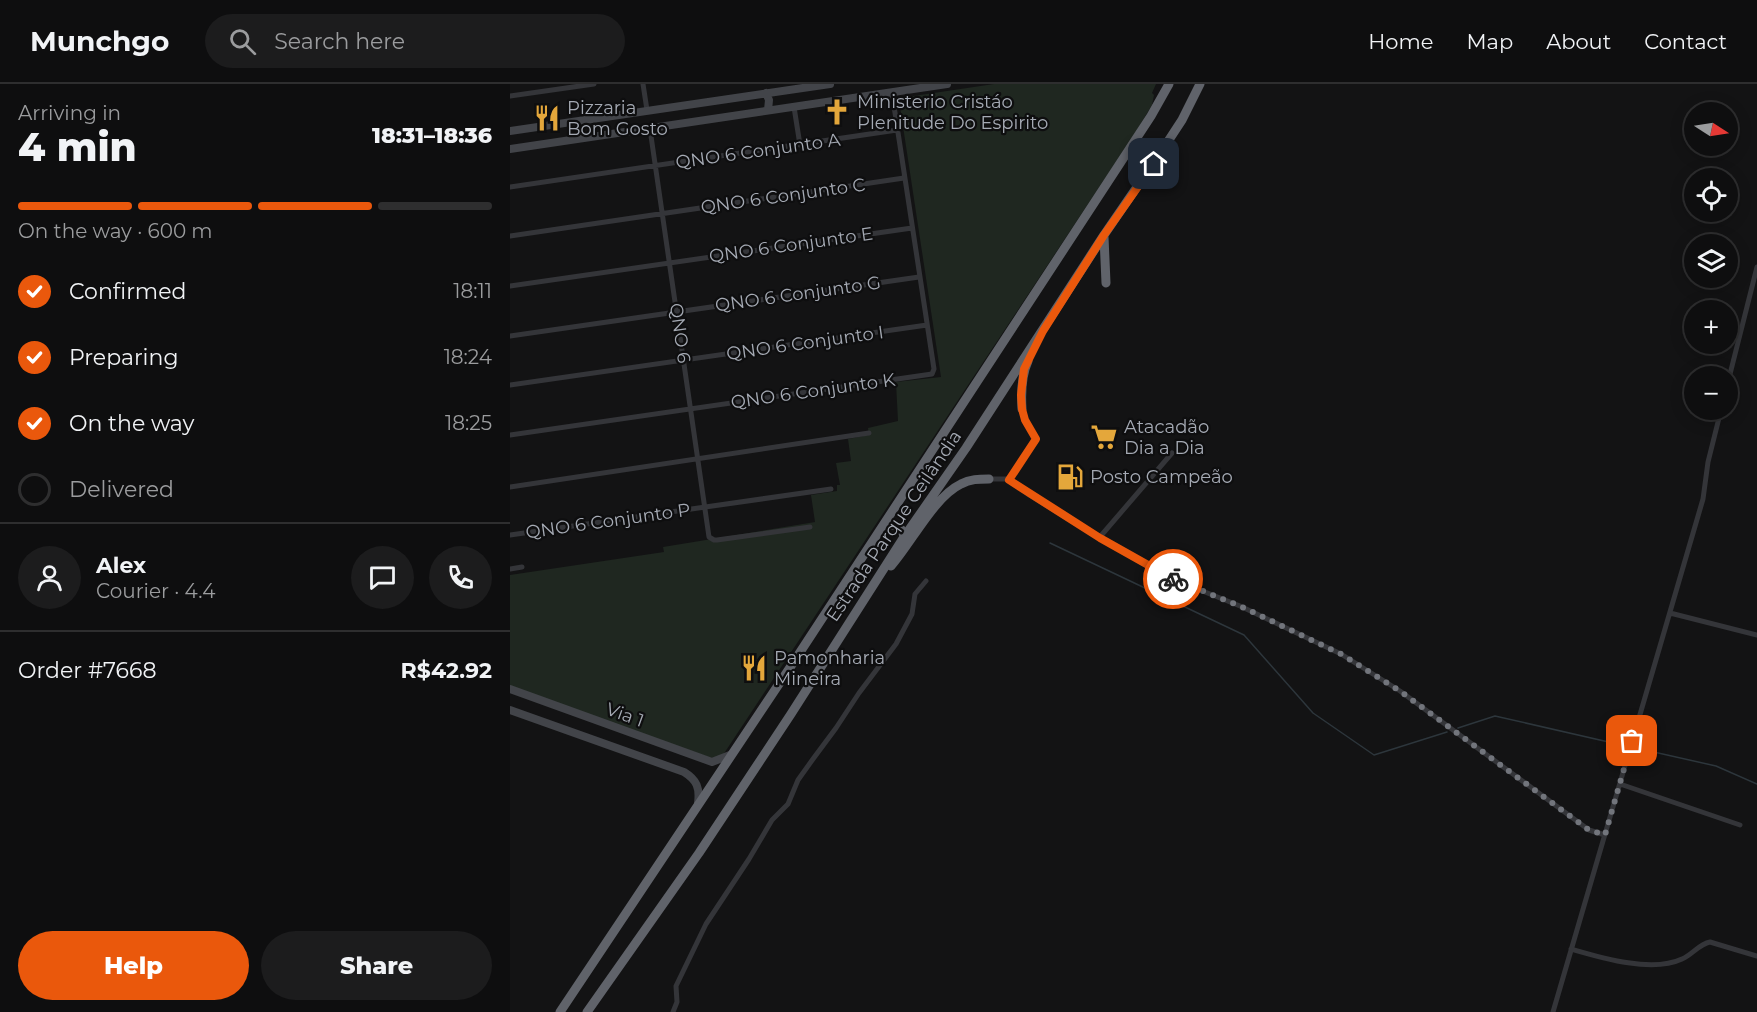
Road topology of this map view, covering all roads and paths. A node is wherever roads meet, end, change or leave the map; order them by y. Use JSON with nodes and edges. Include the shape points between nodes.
{"nodes":[{"id":1,"x":594,"y":84,"type":"edge"},
{"id":2,"x":643,"y":84,"type":"edge"},
{"id":3,"x":831,"y":84,"type":"edge"},
{"id":4,"x":947,"y":84,"type":"edge"},
{"id":5,"x":1169,"y":84,"type":"edge"},
{"id":6,"x":1200,"y":84,"type":"edge"},
{"id":7,"x":781,"y":90,"type":"junction"},
{"id":8,"x":766,"y":93,"type":"junction"},
{"id":9,"x":892,"y":93,"type":"junction"},
{"id":10,"x":510,"y":96,"type":"edge"},
{"id":11,"x":783,"y":107,"type":"junction"},
{"id":12,"x":794,"y":107,"type":"junction"},
{"id":13,"x":647,"y":110,"type":"junction"},
{"id":14,"x":768,"y":110,"type":"junction"},
{"id":15,"x":528,"y":128,"type":"junction"},
{"id":16,"x":650,"y":129,"type":"junction"},
{"id":17,"x":897,"y":130,"type":"junction"},
{"id":18,"x":510,"y":131,"type":"edge"},
{"id":19,"x":800,"y":145,"type":"junction"},
{"id":20,"x":528,"y":146,"type":"junction"},
{"id":21,"x":510,"y":149,"type":"edge"},
{"id":22,"x":655,"y":166,"type":"junction"},
{"id":23,"x":904,"y":178,"type":"junction"},
{"id":24,"x":510,"y":188,"type":"edge"},
{"id":25,"x":662,"y":214,"type":"junction"},
{"id":26,"x":912,"y":228,"type":"junction"},
{"id":27,"x":1104,"y":235,"type":"junction"},
{"id":28,"x":510,"y":236,"type":"edge"},
{"id":29,"x":669,"y":263,"type":"junction"},
{"id":30,"x":1757,"y":267,"type":"edge"},
{"id":31,"x":919,"y":276,"type":"junction"},
{"id":32,"x":1755,"y":280,"type":"edge"},
{"id":33,"x":1106,"y":283,"type":"dead end"},
{"id":34,"x":510,"y":286,"type":"edge"},
{"id":35,"x":676,"y":312,"type":"junction"},
{"id":36,"x":927,"y":325,"type":"junction"},
{"id":37,"x":1043,"y":331,"type":"junction"},
{"id":38,"x":510,"y":336,"type":"edge"},
{"id":39,"x":684,"y":361,"type":"junction"},
{"id":40,"x":1732,"y":366,"type":"edge"},
{"id":41,"x":510,"y":385,"type":"edge"},
{"id":42,"x":692,"y":409,"type":"junction"},
{"id":43,"x":1022,"y":409,"type":"joint"},
{"id":44,"x":1718,"y":420,"type":"edge"},
{"id":45,"x":869,"y":433,"type":"dead end"},
{"id":46,"x":510,"y":435,"type":"edge"},
{"id":47,"x":1172,"y":453,"type":"dead end"},
{"id":48,"x":699,"y":459,"type":"junction"},
{"id":49,"x":989,"y":479,"type":"joint"},
{"id":50,"x":1009,"y":480,"type":"junction"},
{"id":51,"x":510,"y":487,"type":"edge"},
{"id":52,"x":831,"y":489,"type":"dead end"},
{"id":53,"x":706,"y":507,"type":"junction"},
{"id":54,"x":884,"y":525,"type":"junction"},
{"id":55,"x":810,"y":527,"type":"dead end"},
{"id":56,"x":510,"y":536,"type":"edge"},
{"id":57,"x":904,"y":537,"type":"junction"},
{"id":58,"x":1100,"y":538,"type":"junction"},
{"id":59,"x":522,"y":567,"type":"dead end"},
{"id":60,"x":510,"y":569,"type":"edge"},
{"id":61,"x":880,"y":574,"type":"junction"},
{"id":62,"x":926,"y":581,"type":"dead end"},
{"id":63,"x":1670,"y":613,"type":"junction"},
{"id":64,"x":1757,"y":635,"type":"edge"},
{"id":65,"x":510,"y":689,"type":"edge"},
{"id":66,"x":510,"y":710,"type":"edge"},
{"id":67,"x":730,"y":755,"type":"junction"},
{"id":68,"x":1620,"y":784,"type":"junction"},
{"id":69,"x":698,"y":803,"type":"junction"},
{"id":70,"x":1740,"y":825,"type":"dead end"},
{"id":71,"x":1605,"y":835,"type":"junction"},
{"id":72,"x":1571,"y":949,"type":"junction"},
{"id":73,"x":1757,"y":957,"type":"edge"},
{"id":74,"x":560,"y":1012,"type":"edge"},
{"id":75,"x":587,"y":1012,"type":"edge"},
{"id":76,"x":673,"y":1012,"type":"edge"},
{"id":77,"x":1553,"y":1012,"type":"edge"}],
"edges":[{"from":1,"to":10,"type":"street"},
{"from":2,"to":13,"type":"street"},
{"from":3,"to":7,"type":"main road"},
{"from":4,"to":9,"type":"main road"},
{"from":5,"to":54,"type":"highway","name":"Estrada Parque Ceilândia"},
{"from":6,"to":27,"type":"highway","name":"Estrada Parque Ceilândia","via":[[1182,120]]},
{"from":7,"to":8,"type":"main road"},
{"from":7,"to":11,"type":"main road","via":[[779,103]]},
{"from":8,"to":13,"type":"main road"},
{"from":8,"to":14,"type":"main road","via":[[770,100]]},
{"from":9,"to":12,"type":"main road"},
{"from":9,"to":17,"type":"street"},
{"from":11,"to":12,"type":"main road"},
{"from":11,"to":14,"type":"main road"},
{"from":12,"to":19,"type":"street"},
{"from":13,"to":15,"type":"main road"},
{"from":14,"to":16,"type":"main road"},
{"from":15,"to":18,"type":"main road"},
{"from":15,"to":20,"type":"main road"},
{"from":16,"to":20,"type":"main road"},
{"from":16,"to":22,"type":"street","name":"QNO 6"},
{"from":17,"to":19,"type":"street","name":"QNO 6 Conjunto A"},
{"from":17,"to":23,"type":"street"},
{"from":18,"to":21,"type":"main road","via":[[515,140]]},
{"from":19,"to":22,"type":"street","name":"QNO 6 Conjunto A"},
{"from":20,"to":21,"type":"main road"},
{"from":22,"to":24,"type":"street","name":"QNO 6 Conjunto A"},
{"from":22,"to":25,"type":"street","name":"QNO 6"},
{"from":23,"to":25,"type":"street","name":"QNO 6 Conjunto C"},
{"from":23,"to":26,"type":"street"},
{"from":25,"to":28,"type":"street","name":"QNO 6 Conjunto C"},
{"from":25,"to":29,"type":"street","name":"QNO 6"},
{"from":26,"to":29,"type":"street","name":"QNO 6 Conjunto E"},
{"from":26,"to":31,"type":"street"},
{"from":27,"to":33,"type":"highway"},
{"from":27,"to":37,"type":"highway","name":"Estrada Parque Ceilândia"},
{"from":29,"to":34,"type":"street","name":"QNO 6 Conjunto E"},
{"from":29,"to":35,"type":"street","name":"QNO 6"},
{"from":30,"to":32,"type":"street"},
{"from":31,"to":35,"type":"street","name":"QNO 6 Conjunto G"},
{"from":31,"to":36,"type":"street"},
{"from":32,"to":40,"type":"street"},
{"from":35,"to":38,"type":"street","name":"QNO 6 Conjunto G"},
{"from":35,"to":39,"type":"street","name":"QNO 6"},
{"from":36,"to":39,"type":"street","name":"QNO 6 Conjunto I"},
{"from":36,"to":42,"type":"street","name":"QNO 6 Conjunto K","via":[[933,372],[930,374]]},
{"from":37,"to":43,"type":"highway","via":[[1024,369]]},
{"from":37,"to":57,"type":"highway","name":"Estrada Parque Ceilândia"},
{"from":39,"to":41,"type":"street","name":"QNO 6 Conjunto I"},
{"from":39,"to":42,"type":"street","name":"QNO 6"},
{"from":42,"to":46,"type":"street","name":"QNO 6 Conjunto K"},
{"from":42,"to":48,"type":"street","name":"QNO 6"},
{"from":43,"to":50,"type":"street","via":[[1036,439]]},
{"from":44,"to":63,"type":"street","via":[[1703,499]]},
{"from":45,"to":48,"type":"street"},
{"from":47,"to":58,"type":"street"},
{"from":48,"to":51,"type":"street"},
{"from":48,"to":53,"type":"street","name":"QNO 6"},
{"from":49,"to":50,"type":"street"},
{"from":49,"to":61,"type":"highway","via":[[973,479],[948,492],[892,566]]},
{"from":50,"to":58,"type":"street"},
{"from":52,"to":53,"type":"street","name":"QNO 6 Conjunto P"},
{"from":53,"to":55,"type":"street","name":"QNO 6","via":[[709,537],[714,540]]},
{"from":53,"to":56,"type":"street","name":"QNO 6 Conjunto P"},
{"from":54,"to":57,"type":"highway","via":[[898,526]]},
{"from":54,"to":67,"type":"highway","name":"Estrada Parque Ceilândia"},
{"from":57,"to":61,"type":"highway","name":"Estrada Parque Ceilândia"},
{"from":58,"to":71,"type":"street","via":[[1166,576],[1341,654],[1400,691],[1589,830]]},
{"from":59,"to":60,"type":"street"},
{"from":61,"to":75,"type":"highway","name":"Estrada Parque Ceilândia","via":[[699,853]]},
{"from":62,"to":76,"type":"street","via":[[915,594],[912,614],[896,644],[798,780],[788,804],[772,820],[706,924],[676,986]]},
{"from":63,"to":64,"type":"street"},
{"from":63,"to":68,"type":"street"},
{"from":65,"to":67,"type":"main road","name":"Via 1","via":[[712,762]]},
{"from":66,"to":69,"type":"main road","name":"Via 1","via":[[684,772],[698,784]]},
{"from":67,"to":69,"type":"highway","name":"Estrada Parque Ceilândia"},
{"from":68,"to":70,"type":"street"},
{"from":68,"to":71,"type":"street"},
{"from":69,"to":74,"type":"highway","name":"Estrada Parque Ceilândia"},
{"from":71,"to":72,"type":"street"},
{"from":72,"to":73,"type":"street","via":[[1636,964],[1666,964],[1683,959],[1710,942]]},
{"from":72,"to":77,"type":"street"}]}
